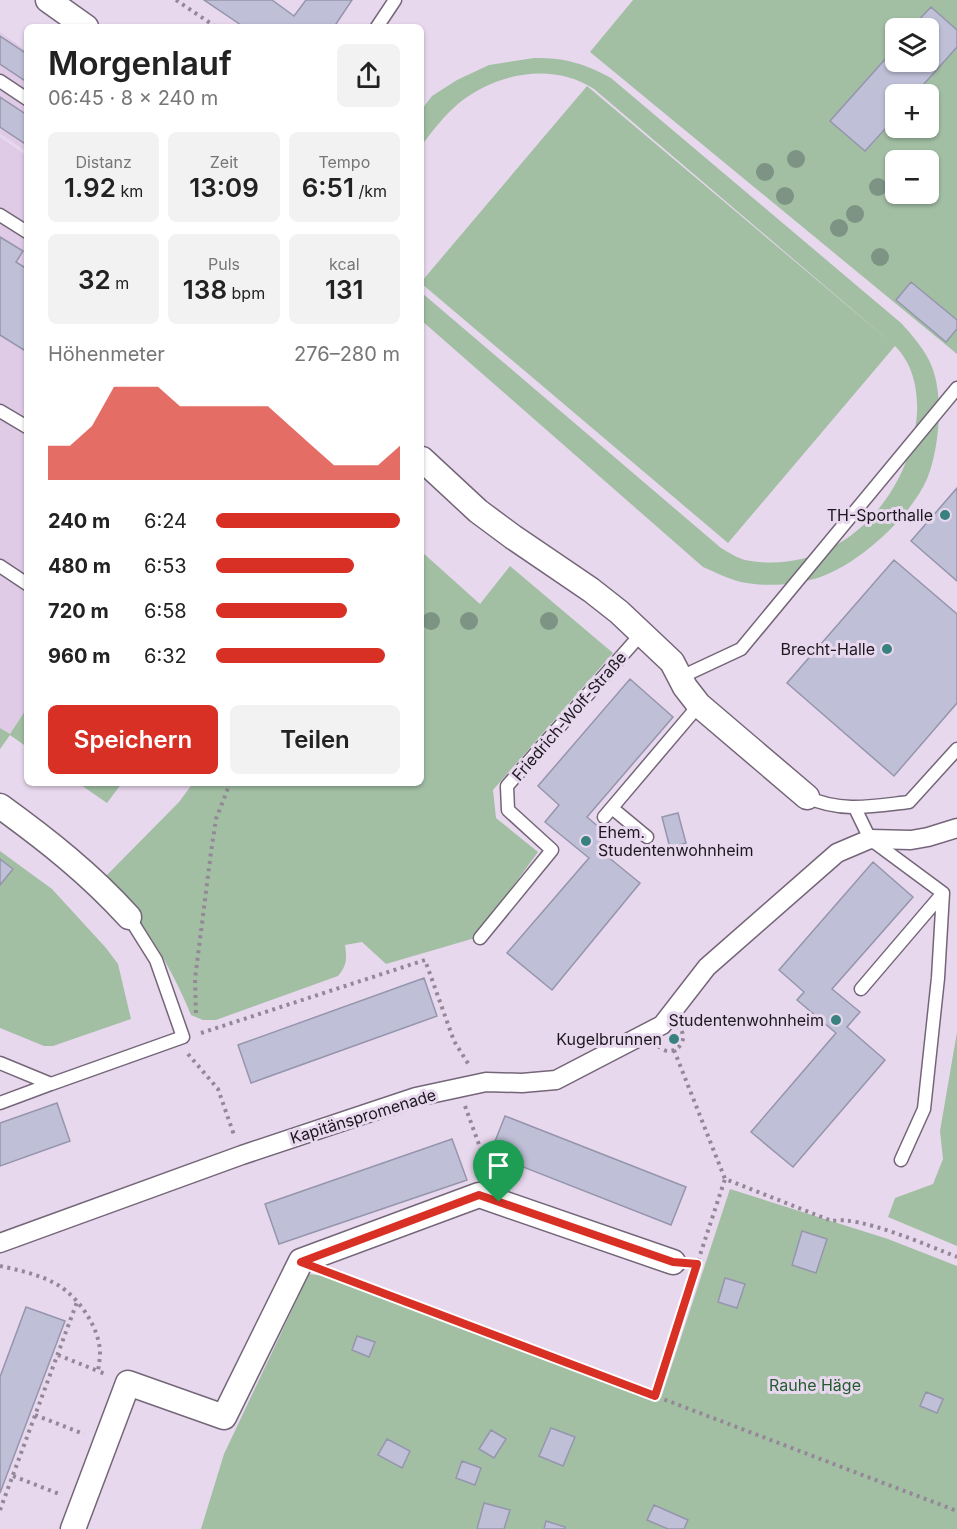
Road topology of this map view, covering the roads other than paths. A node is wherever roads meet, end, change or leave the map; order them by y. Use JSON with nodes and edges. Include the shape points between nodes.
{"nodes":[{"id":1,"x":48,"y":0,"type":"edge"},
{"id":2,"x":395,"y":0,"type":"edge"},
{"id":3,"x":82,"y":24,"type":"edge"},
{"id":4,"x":379,"y":24,"type":"edge"},
{"id":5,"x":0,"y":81,"type":"edge"},
{"id":6,"x":24,"y":97,"type":"edge"},
{"id":7,"x":0,"y":215,"type":"edge"},
{"id":8,"x":24,"y":230,"type":"edge"},
{"id":9,"x":957,"y":388,"type":"edge"},
{"id":10,"x":0,"y":411,"type":"edge"},
{"id":11,"x":24,"y":425,"type":"edge"},
{"id":12,"x":424,"y":461,"type":"edge"},
{"id":13,"x":0,"y":566,"type":"edge"},
{"id":14,"x":24,"y":582,"type":"edge"},
{"id":15,"x":642,"y":633,"type":"junction"},
{"id":16,"x":681,"y":677,"type":"junction"},
{"id":17,"x":699,"y":705,"type":"junction"},
{"id":18,"x":957,"y":749,"type":"edge"},
{"id":19,"x":807,"y":797,"type":"joint"},
{"id":20,"x":0,"y":806,"type":"edge"},
{"id":21,"x":855,"y":808,"type":"junction"},
{"id":22,"x":957,"y":828,"type":"edge"},
{"id":23,"x":647,"y":837,"type":"dead end"},
{"id":24,"x":870,"y":839,"type":"junction"},
{"id":25,"x":943,"y":893,"type":"junction"},
{"id":26,"x":129,"y":917,"type":"joint"},
{"id":27,"x":480,"y":938,"type":"dead end"},
{"id":28,"x":861,"y":989,"type":"dead end"},
{"id":29,"x":0,"y":1063,"type":"edge"},
{"id":30,"x":51,"y":1084,"type":"junction"},
{"id":31,"x":0,"y":1103,"type":"edge"},
{"id":32,"x":901,"y":1160,"type":"dead end"},
{"id":33,"x":0,"y":1243,"type":"edge"},
{"id":34,"x":673,"y":1262,"type":"road end"},
{"id":35,"x":73,"y":1529,"type":"edge"}],
"edges":[{"from":1,"to":3,"type":"street"},
{"from":2,"to":4,"type":"lane"},
{"from":5,"to":6,"type":"lane"},
{"from":7,"to":8,"type":"lane"},
{"from":9,"to":16,"type":"lane","via":[[741,649]]},
{"from":10,"to":11,"type":"lane"},
{"from":12,"to":15,"type":"street","via":[[478,511],[591,590]]},
{"from":13,"to":14,"type":"lane"},
{"from":15,"to":16,"type":"street"},
{"from":15,"to":27,"type":"lane","name":"Friedrich-Wolf-Straße","via":[[507,786],[508,810],[552,850]]},
{"from":16,"to":17,"type":"street"},
{"from":17,"to":19,"type":"street"},
{"from":17,"to":23,"type":"lane","via":[[608,812]]},
{"from":18,"to":21,"type":"lane","via":[[909,802]]},
{"from":19,"to":21,"type":"lane","via":[[829,806]]},
{"from":20,"to":26,"type":"street","via":[[70,858]]},
{"from":21,"to":24,"type":"lane"},
{"from":22,"to":24,"type":"street","via":[[911,840]]},
{"from":24,"to":25,"type":"lane"},
{"from":24,"to":33,"type":"street","name":"Kapitänspromenade","via":[[838,853],[707,967],[662,1025],[556,1080],[486,1082],[416,1097]]},
{"from":25,"to":28,"type":"lane"},
{"from":25,"to":32,"type":"lane","via":[[924,1109]]},
{"from":26,"to":30,"type":"lane","via":[[156,960],[183,1037]]},
{"from":29,"to":30,"type":"lane"},
{"from":30,"to":31,"type":"lane"},
{"from":34,"to":35,"type":"street","via":[[479,1195],[301,1262],[224,1417],[128,1383]]}]}
